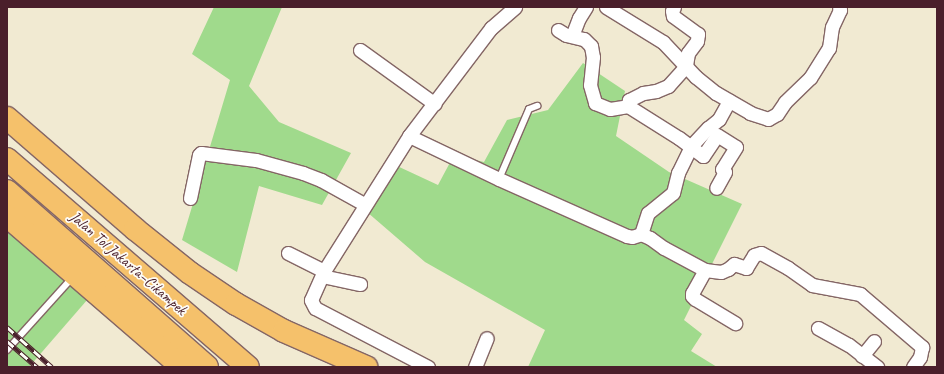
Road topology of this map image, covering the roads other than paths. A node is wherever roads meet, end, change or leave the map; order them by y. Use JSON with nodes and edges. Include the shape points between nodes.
{"nodes":[{"id":1,"x":515,"y":7,"type":"edge"},
{"id":2,"x":586,"y":7,"type":"edge"},
{"id":3,"x":606,"y":7,"type":"edge"},
{"id":4,"x":674,"y":7,"type":"edge"},
{"id":5,"x":839,"y":7,"type":"edge"},
{"id":6,"x":558,"y":30,"type":"dead end"},
{"id":7,"x":572,"y":36,"type":"junction"},
{"id":8,"x":360,"y":50,"type":"dead end"},
{"id":9,"x":686,"y":66,"type":"junction"},
{"id":10,"x":729,"y":101,"type":"junction"},
{"id":11,"x":435,"y":104,"type":"junction"},
{"id":12,"x":537,"y":106,"type":"dead end"},
{"id":13,"x":628,"y":106,"type":"junction"},
{"id":14,"x":7,"y":118,"type":"edge"},
{"id":15,"x":409,"y":136,"type":"junction"},
{"id":16,"x":691,"y":146,"type":"junction"},
{"id":17,"x":12,"y":169,"type":"edge"},
{"id":18,"x":499,"y":179,"type":"junction"},
{"id":19,"x":716,"y":188,"type":"dead end"},
{"id":20,"x":7,"y":191,"type":"edge"},
{"id":21,"x":190,"y":198,"type":"dead end"},
{"id":22,"x":364,"y":204,"type":"junction"},
{"id":23,"x":7,"y":216,"type":"edge"},
{"id":24,"x":640,"y":234,"type":"junction"},
{"id":25,"x":288,"y":253,"type":"dead end"},
{"id":26,"x":705,"y":270,"type":"junction"},
{"id":27,"x":323,"y":274,"type":"junction"},
{"id":28,"x":75,"y":275,"type":"junction"},
{"id":29,"x":360,"y":284,"type":"dead end"},
{"id":30,"x":735,"y":323,"type":"dead end"},
{"id":31,"x":818,"y":328,"type":"dead end"},
{"id":32,"x":487,"y":338,"type":"dead end"},
{"id":33,"x":874,"y":341,"type":"dead end"},
{"id":34,"x":7,"y":350,"type":"edge"},
{"id":35,"x":862,"y":356,"type":"junction"},
{"id":36,"x":182,"y":367,"type":"edge"},
{"id":37,"x":207,"y":367,"type":"edge"},
{"id":38,"x":228,"y":367,"type":"edge"},
{"id":39,"x":248,"y":367,"type":"edge"},
{"id":40,"x":366,"y":367,"type":"edge"},
{"id":41,"x":428,"y":367,"type":"edge"},
{"id":42,"x":475,"y":367,"type":"edge"},
{"id":43,"x":877,"y":367,"type":"edge"},
{"id":44,"x":913,"y":367,"type":"edge"}],
"edges":[{"from":1,"to":11,"type":"street","via":[[491,28]]},
{"from":2,"to":7,"type":"street"},
{"from":3,"to":9,"type":"street","via":[[663,42]]},
{"from":4,"to":9,"type":"street","via":[[673,16],[698,34],[697,41],[688,53]]},
{"from":5,"to":10,"type":"street","via":[[832,27],[829,48],[810,78],[785,102],[777,114],[768,119]]},
{"from":6,"to":7,"type":"street"},
{"from":7,"to":13,"type":"street","via":[[584,39],[591,46],[593,57],[590,85],[595,103],[610,109]]},
{"from":8,"to":11,"type":"street"},
{"from":9,"to":10,"type":"street","via":[[696,77]]},
{"from":9,"to":13,"type":"street","via":[[668,86],[640,94],[629,100]]},
{"from":10,"to":16,"type":"street","via":[[719,119]]},
{"from":11,"to":15,"type":"street"},
{"from":12,"to":18,"type":"lane","via":[[529,109]]},
{"from":13,"to":16,"type":"street"},
{"from":14,"to":40,"type":"highway","via":[[190,273],[236,304],[284,331]]},
{"from":15,"to":18,"type":"street"},
{"from":15,"to":22,"type":"street"},
{"from":16,"to":19,"type":"street","via":[[703,156],[717,135],[736,148],[722,169],[725,172]]},
{"from":16,"to":24,"type":"street","via":[[678,173],[673,193],[648,213]]},
{"from":17,"to":38,"type":"highway"},
{"from":17,"to":39,"type":"highway","name":"Jalan Tol Jakarta–Cikampek"},
{"from":18,"to":24,"type":"street","via":[[627,236]]},
{"from":20,"to":37,"type":"highway"},
{"from":21,"to":22,"type":"street","via":[[201,153],[256,160],[303,173]]},
{"from":22,"to":27,"type":"street"},
{"from":23,"to":28,"type":"highway"},
{"from":24,"to":26,"type":"street"},
{"from":25,"to":27,"type":"street"},
{"from":26,"to":30,"type":"street","via":[[692,296]]},
{"from":26,"to":44,"type":"street","via":[[721,272],[734,264],[746,268],[754,255],[761,253],[812,285],[860,294],[922,347],[920,357]]},
{"from":27,"to":29,"type":"street"},
{"from":27,"to":41,"type":"street","via":[[311,300],[315,308]]},
{"from":28,"to":34,"type":"lane"},
{"from":28,"to":36,"type":"highway"},
{"from":31,"to":35,"type":"street","via":[[849,345]]},
{"from":32,"to":42,"type":"street"},
{"from":33,"to":35,"type":"street"},
{"from":35,"to":43,"type":"street"}]}
